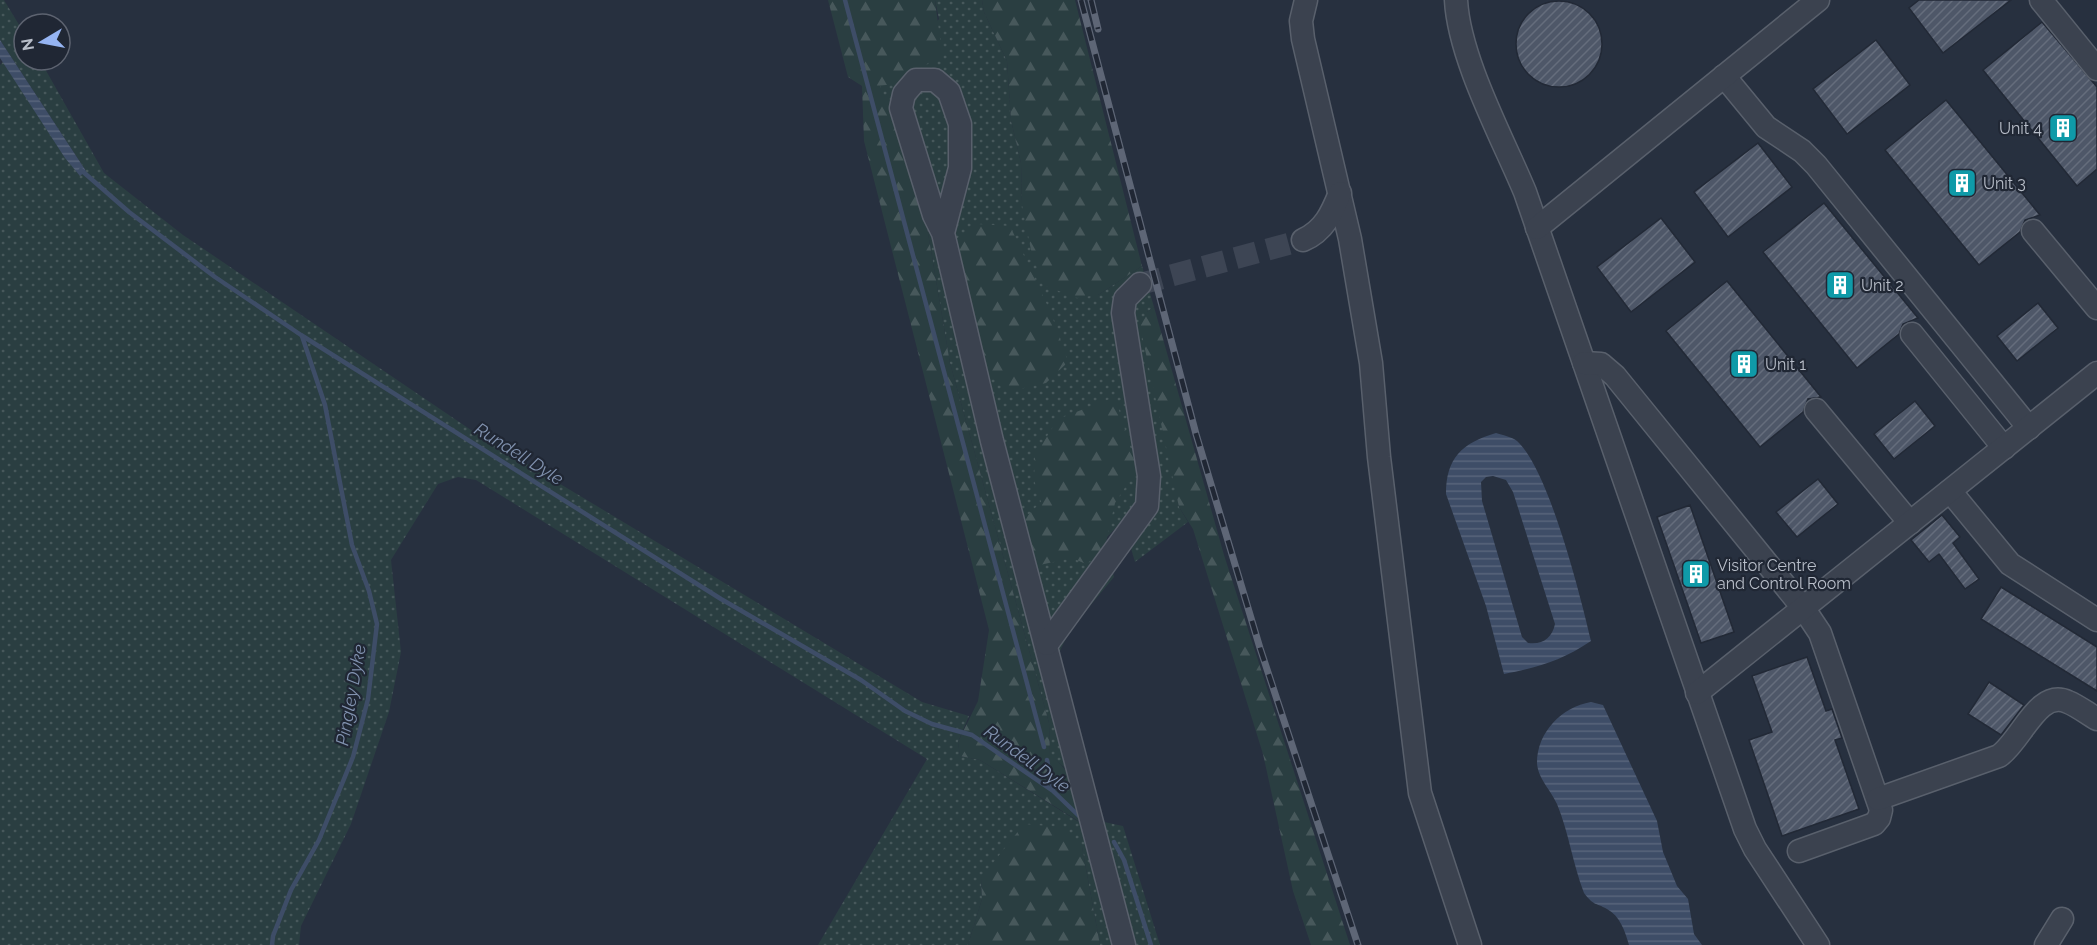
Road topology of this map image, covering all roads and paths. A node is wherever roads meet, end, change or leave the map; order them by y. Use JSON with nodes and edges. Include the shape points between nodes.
{"nodes":[{"id":1,"x":1306,"y":0,"type":"edge"},
{"id":2,"x":1456,"y":0,"type":"edge"},
{"id":3,"x":2041,"y":0,"type":"edge"},
{"id":4,"x":1816,"y":1,"type":"edge"},
{"id":5,"x":2097,"y":69,"type":"edge"},
{"id":6,"x":1724,"y":76,"type":"junction"},
{"id":7,"x":1340,"y":192,"type":"junction"},
{"id":8,"x":1537,"y":228,"type":"junction"},
{"id":9,"x":2033,"y":231,"type":"dead end"},
{"id":10,"x":943,"y":233,"type":"junction"},
{"id":11,"x":1302,"y":240,"type":"tunnel mouth"},
{"id":12,"x":1140,"y":284,"type":"tunnel mouth"},
{"id":13,"x":2097,"y":309,"type":"edge"},
{"id":14,"x":1912,"y":334,"type":"dead end"},
{"id":15,"x":1584,"y":363,"type":"junction"},
{"id":16,"x":2097,"y":373,"type":"edge"},
{"id":17,"x":1816,"y":410,"type":"dead end"},
{"id":18,"x":2029,"y":428,"type":"junction"},
{"id":19,"x":2004,"y":448,"type":"junction"},
{"id":20,"x":1950,"y":491,"type":"junction"},
{"id":21,"x":1910,"y":523,"type":"junction"},
{"id":22,"x":1804,"y":609,"type":"junction"},
{"id":23,"x":2097,"y":620,"type":"edge"},
{"id":24,"x":1047,"y":644,"type":"junction"},
{"id":25,"x":1697,"y":693,"type":"junction"},
{"id":26,"x":2097,"y":719,"type":"edge"},
{"id":27,"x":1878,"y":799,"type":"junction"},
{"id":28,"x":1799,"y":851,"type":"dead end"},
{"id":29,"x":2062,"y":919,"type":"dead end"},
{"id":30,"x":1124,"y":945,"type":"edge"},
{"id":31,"x":1470,"y":945,"type":"edge"},
{"id":32,"x":1818,"y":945,"type":"edge"},
{"id":33,"x":2046,"y":945,"type":"edge"}],
"edges":[{"from":1,"to":7,"type":"lane","via":[[1301,21],[1303,39]]},
{"from":2,"to":8,"type":"lane","via":[[1462,34],[1484,100]]},
{"from":3,"to":5,"type":"lane"},
{"from":4,"to":6,"type":"lane"},
{"from":6,"to":8,"type":"lane"},
{"from":6,"to":18,"type":"lane","via":[[1766,127],[1816,165]]},
{"from":7,"to":11,"type":"lane","via":[[1324,225],[1315,235]]},
{"from":7,"to":31,"type":"lane","via":[[1371,363],[1378,457],[1420,793]]},
{"from":8,"to":15,"type":"lane"},
{"from":9,"to":13,"type":"lane"},
{"from":10,"to":10,"type":"lane","via":[[901,108],[904,94],[916,80],[935,80],[949,92],[960,124],[960,168]]},
{"from":10,"to":24,"type":"lane","via":[[992,441]]},
{"from":12,"to":24,"type":"lane","via":[[1125,299],[1123,313],[1149,476],[1147,506]]},
{"from":14,"to":19,"type":"lane"},
{"from":15,"to":22,"type":"lane","via":[[1601,364],[1615,376]]},
{"from":15,"to":25,"type":"lane"},
{"from":16,"to":18,"type":"lane"},
{"from":17,"to":21,"type":"lane"},
{"from":18,"to":19,"type":"lane"},
{"from":19,"to":20,"type":"lane"},
{"from":20,"to":21,"type":"lane"},
{"from":20,"to":23,"type":"lane","via":[[2010,564]]},
{"from":21,"to":22,"type":"lane"},
{"from":22,"to":25,"type":"lane"},
{"from":22,"to":27,"type":"lane","via":[[1825,646]]},
{"from":24,"to":30,"type":"lane"},
{"from":25,"to":32,"type":"lane","via":[[1750,840]]},
{"from":26,"to":27,"type":"lane","via":[[2056,698],[2037,709],[2015,743],[1999,756]]},
{"from":27,"to":28,"type":"lane","via":[[1881,810],[1874,824]]},
{"from":29,"to":33,"type":"lane"}]}
